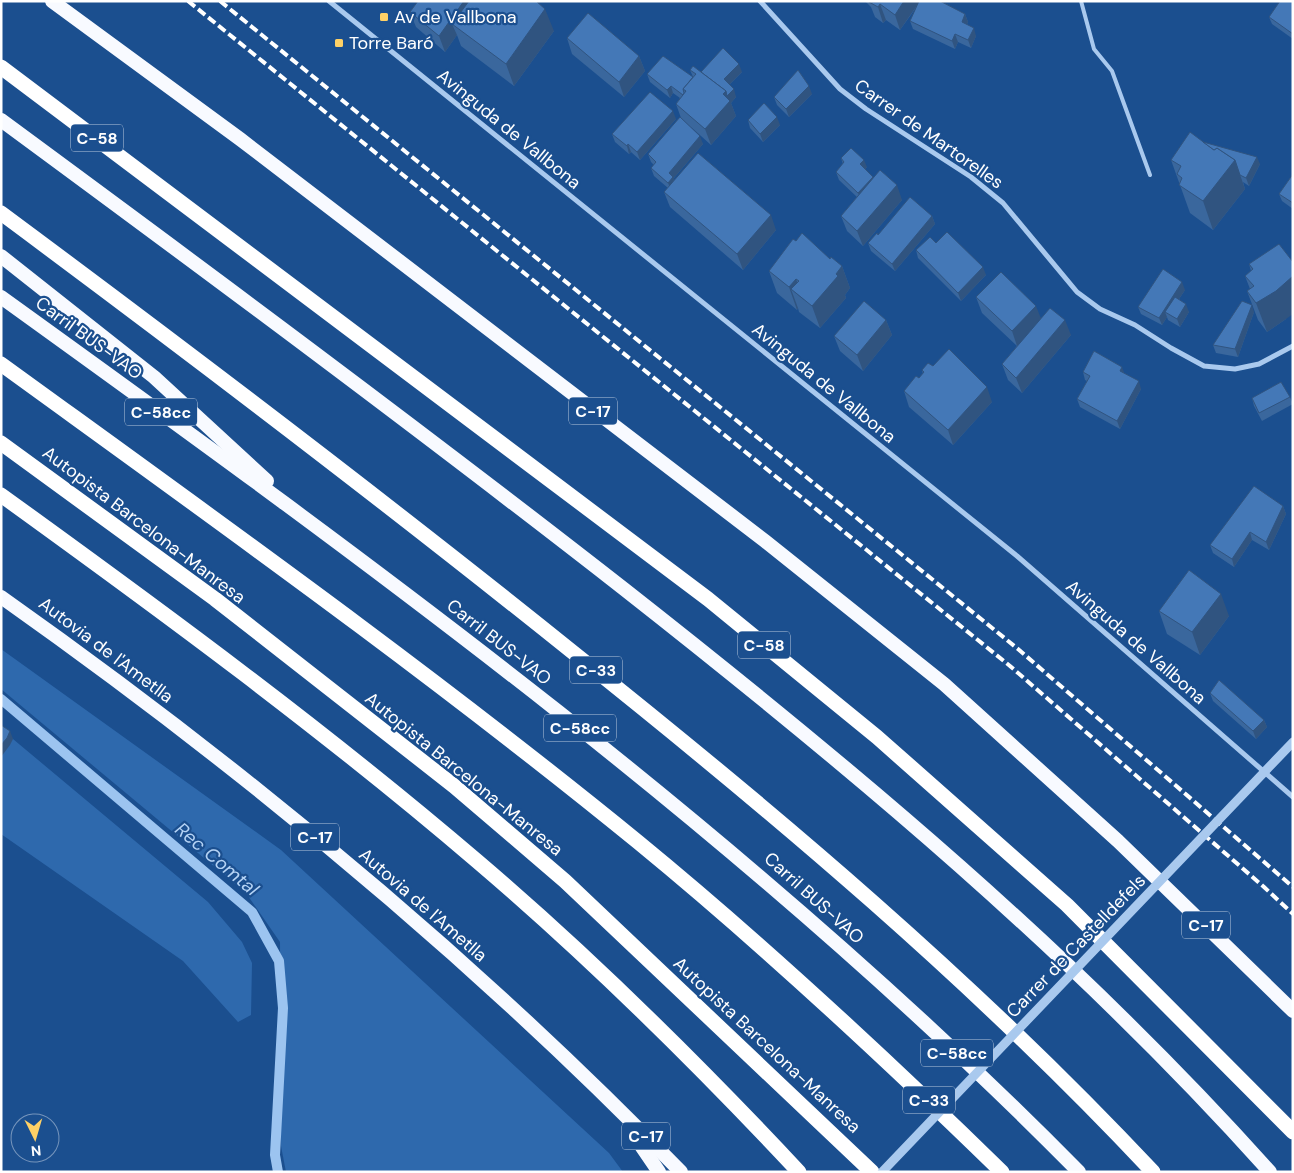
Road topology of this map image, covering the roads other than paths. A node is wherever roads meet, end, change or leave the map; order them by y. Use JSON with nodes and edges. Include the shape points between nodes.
{"nodes":[{"id":1,"x":52,"y":1,"type":"edge"},
{"id":2,"x":329,"y":1,"type":"edge"},
{"id":3,"x":760,"y":1,"type":"edge"},
{"id":4,"x":1081,"y":1,"type":"edge"},
{"id":5,"x":1,"y":67,"type":"edge"},
{"id":6,"x":1,"y":120,"type":"edge"},
{"id":7,"x":1150,"y":174,"type":"dead end"},
{"id":8,"x":1,"y":213,"type":"edge"},
{"id":9,"x":1,"y":256,"type":"edge"},
{"id":10,"x":1,"y":297,"type":"edge"},
{"id":11,"x":1293,"y":346,"type":"edge"},
{"id":12,"x":1,"y":364,"type":"edge"},
{"id":13,"x":1,"y":443,"type":"edge"},
{"id":14,"x":1,"y":495,"type":"edge"},
{"id":15,"x":319,"y":529,"type":"junction"},
{"id":16,"x":1,"y":597,"type":"edge"},
{"id":17,"x":1293,"y":742,"type":"edge"},
{"id":18,"x":1293,"y":797,"type":"edge"},
{"id":19,"x":1293,"y":1011,"type":"edge"},
{"id":20,"x":610,"y":1100,"type":"junction"},
{"id":21,"x":1293,"y":1132,"type":"edge"},
{"id":22,"x":659,"y":1172,"type":"edge"},
{"id":23,"x":681,"y":1172,"type":"edge"},
{"id":24,"x":799,"y":1172,"type":"edge"},
{"id":25,"x":872,"y":1172,"type":"edge"},
{"id":26,"x":882,"y":1172,"type":"edge"},
{"id":27,"x":1002,"y":1172,"type":"edge"},
{"id":28,"x":1079,"y":1172,"type":"edge"},
{"id":29,"x":1153,"y":1172,"type":"edge"},
{"id":30,"x":1270,"y":1172,"type":"edge"}],
"edges":[{"from":1,"to":19,"type":"highway","number":"C-17","via":[[240,139],[765,541],[944,684],[1118,841]]},
{"from":2,"to":18,"type":"street","name":"Avinguda de Vallbona","via":[[1017,556]]},
{"from":3,"to":11,"type":"street","name":"Carrer de Martorelles","via":[[840,89],[1003,202],[1077,292],[1100,309],[1135,325],[1204,366],[1235,369],[1259,364]]},
{"from":4,"to":7,"type":"lane","via":[[1094,49],[1112,71]]},
{"from":5,"to":21,"type":"highway","number":"C-58","via":[[708,599],[877,737],[1067,905]]},
{"from":6,"to":30,"type":"highway","via":[[255,306],[797,725],[1028,927],[1134,1030]]},
{"from":8,"to":29,"type":"highway","number":"C-33","via":[[159,330],[478,576],[687,743],[804,841],[966,986],[1101,1116]]},
{"from":9,"to":15,"type":"highway","via":[[154,377]]},
{"from":10,"to":15,"type":"highway","name":"Carril BUS-VAO","number":"C-58cc"},
{"from":12,"to":27,"type":"highway","number":"C-33","via":[[355,623],[631,837],[822,1000]]},
{"from":13,"to":25,"type":"highway","name":"Autopista Barcelona-Manresa","via":[[215,599],[454,786],[572,888]]},
{"from":14,"to":24,"type":"highway","via":[[188,631],[476,860],[693,1061]]},
{"from":15,"to":28,"type":"highway","name":"Carril BUS-VAO","number":"C-58cc","via":[[558,710],[754,870],[930,1028]]},
{"from":16,"to":20,"type":"highway","name":"Autovia de l'Ametlla","number":"C-17","via":[[157,711],[286,812],[434,937]]},
{"from":17,"to":26,"type":"street","name":"Carrer de Castelldefels","bridge":true},
{"from":20,"to":22,"type":"highway"},
{"from":20,"to":23,"type":"highway","name":"Autovia de l'Ametlla","number":"C-17"}]}
